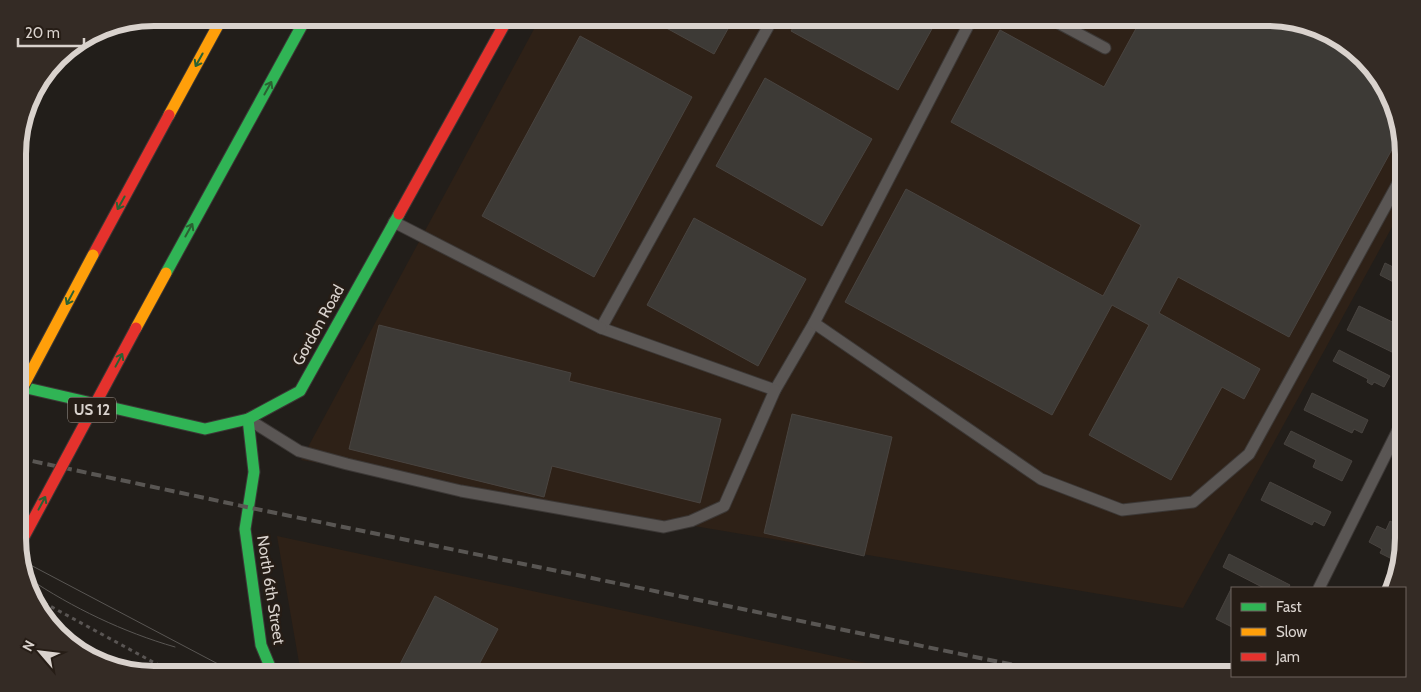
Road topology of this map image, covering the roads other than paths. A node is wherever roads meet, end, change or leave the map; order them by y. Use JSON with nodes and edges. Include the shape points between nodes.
{"nodes":[{"id":1,"x":768,"y":26,"type":"edge"},
{"id":2,"x":968,"y":26,"type":"edge"},
{"id":3,"x":1064,"y":26,"type":"edge"},
{"id":4,"x":217,"y":27,"type":"edge"},
{"id":5,"x":301,"y":27,"type":"edge"},
{"id":6,"x":503,"y":27,"type":"edge"},
{"id":7,"x":1105,"y":48,"type":"dead end"},
{"id":8,"x":1395,"y":189,"type":"edge"},
{"id":9,"x":394,"y":222,"type":"junction"},
{"id":10,"x":814,"y":323,"type":"junction"},
{"id":11,"x":601,"y":328,"type":"junction"},
{"id":12,"x":26,"y":380,"type":"edge"},
{"id":13,"x":26,"y":388,"type":"edge"},
{"id":14,"x":775,"y":390,"type":"junction"},
{"id":15,"x":248,"y":419,"type":"junction"},
{"id":16,"x":1395,"y":436,"type":"edge"},
{"id":17,"x":26,"y":533,"type":"edge"},
{"id":18,"x":1320,"y":587,"type":"edge"},
{"id":19,"x":270,"y":666,"type":"edge"}],
"edges":[{"from":1,"to":11,"type":"lane"},
{"from":2,"to":10,"type":"lane"},
{"from":3,"to":7,"type":"lane"},
{"from":4,"to":12,"type":"main road","one_way":true,"bridge":true},
{"from":17,"to":5,"type":"main road","number":"US 12","one_way":true,"bridge":true},
{"from":6,"to":9,"type":"main road","name":"Gordon Road"},
{"from":8,"to":10,"type":"lane","via":[[1249,454],[1192,502],[1122,510],[1041,479]]},
{"from":9,"to":11,"type":"lane"},
{"from":9,"to":15,"type":"main road","name":"Gordon Road","via":[[300,391]]},
{"from":10,"to":14,"type":"lane"},
{"from":11,"to":14,"type":"lane"},
{"from":13,"to":15,"type":"main road","name":"Gordon Road","via":[[205,429]]},
{"from":14,"to":15,"type":"lane","via":[[724,506],[691,521],[664,527],[461,491],[347,464],[299,451]]},
{"from":15,"to":19,"type":"main road","name":"North 6th Street","via":[[254,472],[245,529],[261,645]]},
{"from":16,"to":18,"type":"lane"}]}
